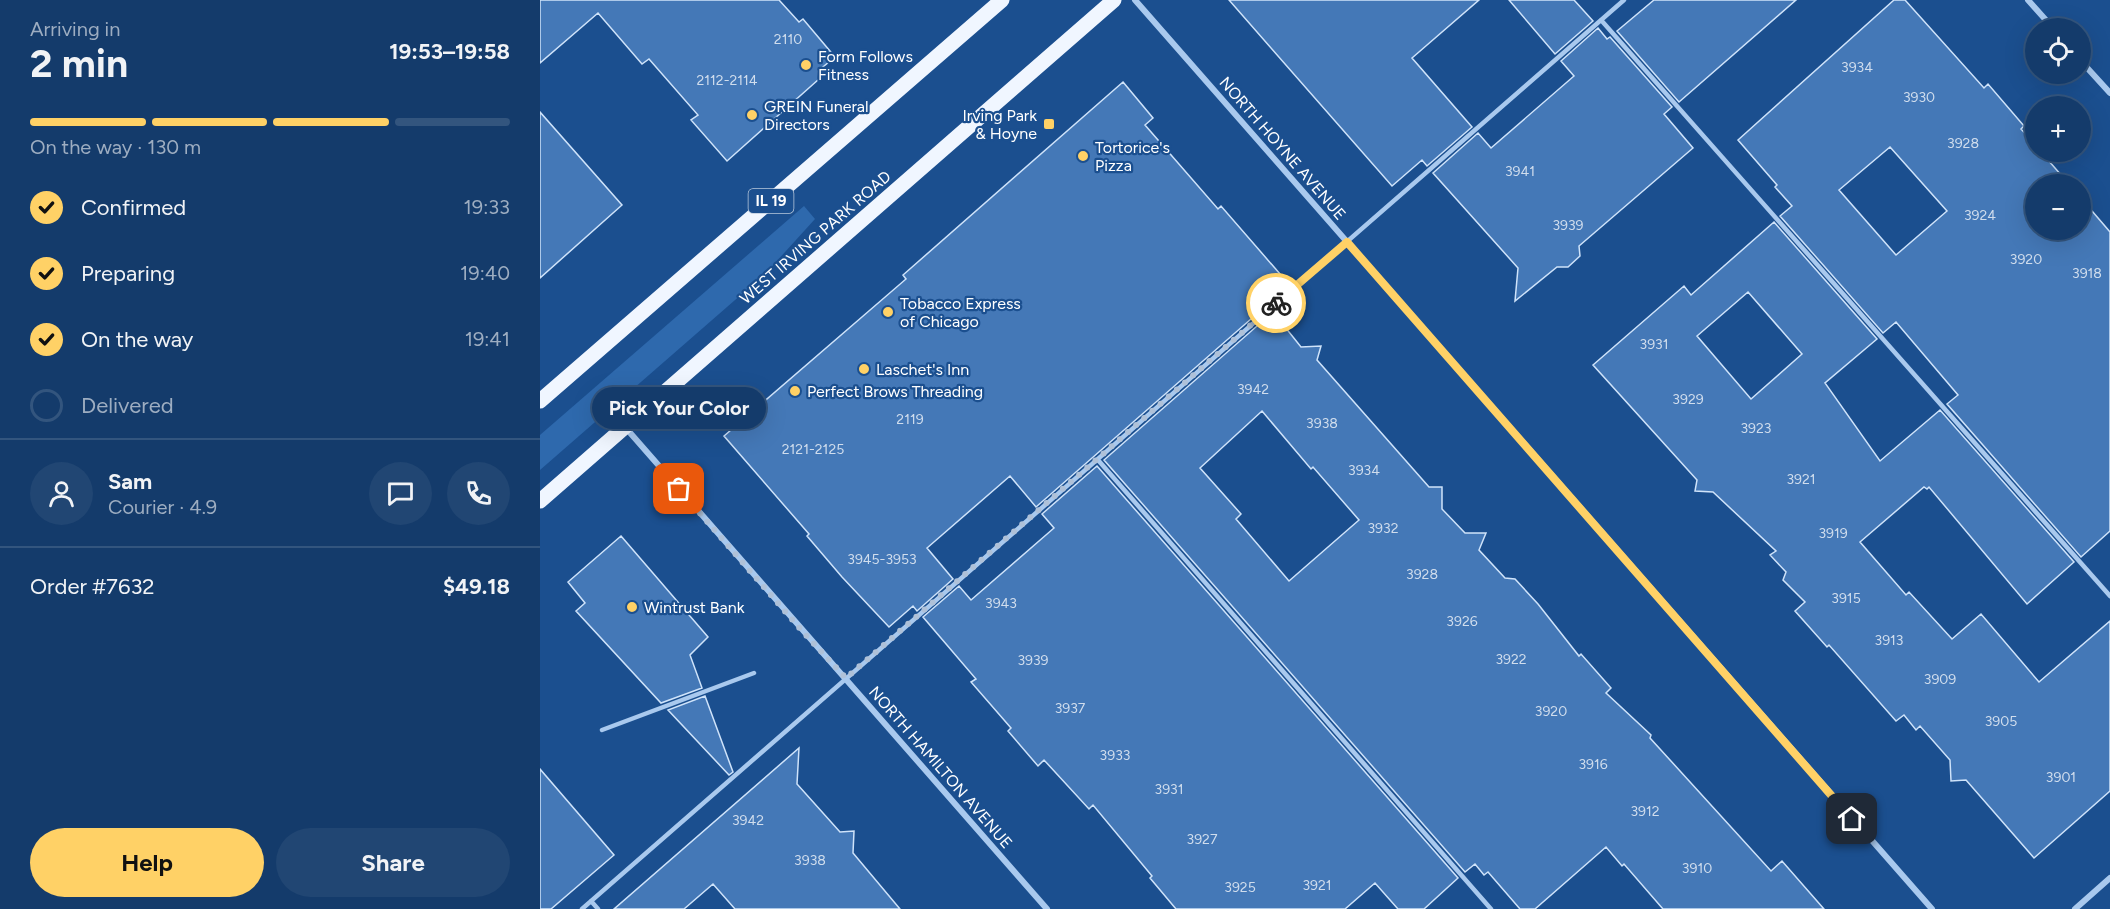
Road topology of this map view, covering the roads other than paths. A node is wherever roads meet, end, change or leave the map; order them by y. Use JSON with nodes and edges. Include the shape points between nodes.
{"nodes":[{"id":1,"x":1002,"y":0,"type":"edge"},
{"id":2,"x":1114,"y":0,"type":"edge"},
{"id":3,"x":1136,"y":0,"type":"edge"},
{"id":4,"x":1624,"y":0,"type":"edge"},
{"id":5,"x":2028,"y":0,"type":"edge"},
{"id":6,"x":2044,"y":18,"type":"edge"},
{"id":7,"x":1601,"y":20,"type":"junction"},
{"id":8,"x":2091,"y":72,"type":"edge"},
{"id":9,"x":2110,"y":93,"type":"edge"},
{"id":10,"x":1347,"y":242,"type":"junction"},
{"id":11,"x":540,"y":401,"type":"edge"},
{"id":12,"x":625,"y":427,"type":"junction"},
{"id":13,"x":1098,"y":460,"type":"junction"},
{"id":14,"x":540,"y":501,"type":"edge"},
{"id":15,"x":2110,"y":596,"type":"edge"},
{"id":16,"x":754,"y":673,"type":"dead end"},
{"id":17,"x":846,"y":678,"type":"junction"},
{"id":18,"x":602,"y":730,"type":"dead end"},
{"id":19,"x":2110,"y":878,"type":"edge"},
{"id":20,"x":591,"y":901,"type":"junction"},
{"id":21,"x":582,"y":909,"type":"edge"},
{"id":22,"x":598,"y":909,"type":"edge"},
{"id":23,"x":1047,"y":909,"type":"edge"},
{"id":24,"x":1491,"y":909,"type":"edge"},
{"id":25,"x":1932,"y":909,"type":"edge"},
{"id":26,"x":2074,"y":909,"type":"edge"}],
"edges":[{"from":1,"to":11,"type":"main road","number":"IL 19"},
{"from":2,"to":12,"type":"main road","name":"WEST IRVING PARK ROAD"},
{"from":3,"to":10,"type":"street","name":"NORTH HOYNE AVENUE"},
{"from":4,"to":7,"type":"lane"},
{"from":5,"to":6,"type":"street"},
{"from":7,"to":10,"type":"lane"},
{"from":7,"to":15,"type":"lane"},
{"from":8,"to":9,"type":"street"},
{"from":10,"to":13,"type":"lane"},
{"from":10,"to":25,"type":"street","name":"NORTH HOYNE AVENUE"},
{"from":12,"to":14,"type":"main road","name":"WEST IRVING PARK ROAD"},
{"from":12,"to":17,"type":"street","name":"NORTH HAMILTON AVENUE"},
{"from":13,"to":17,"type":"lane"},
{"from":13,"to":24,"type":"lane"},
{"from":16,"to":18,"type":"lane"},
{"from":17,"to":20,"type":"lane"},
{"from":17,"to":23,"type":"street","name":"NORTH HAMILTON AVENUE"},
{"from":19,"to":26,"type":"street"},
{"from":20,"to":21,"type":"lane"},
{"from":20,"to":22,"type":"lane"}]}
